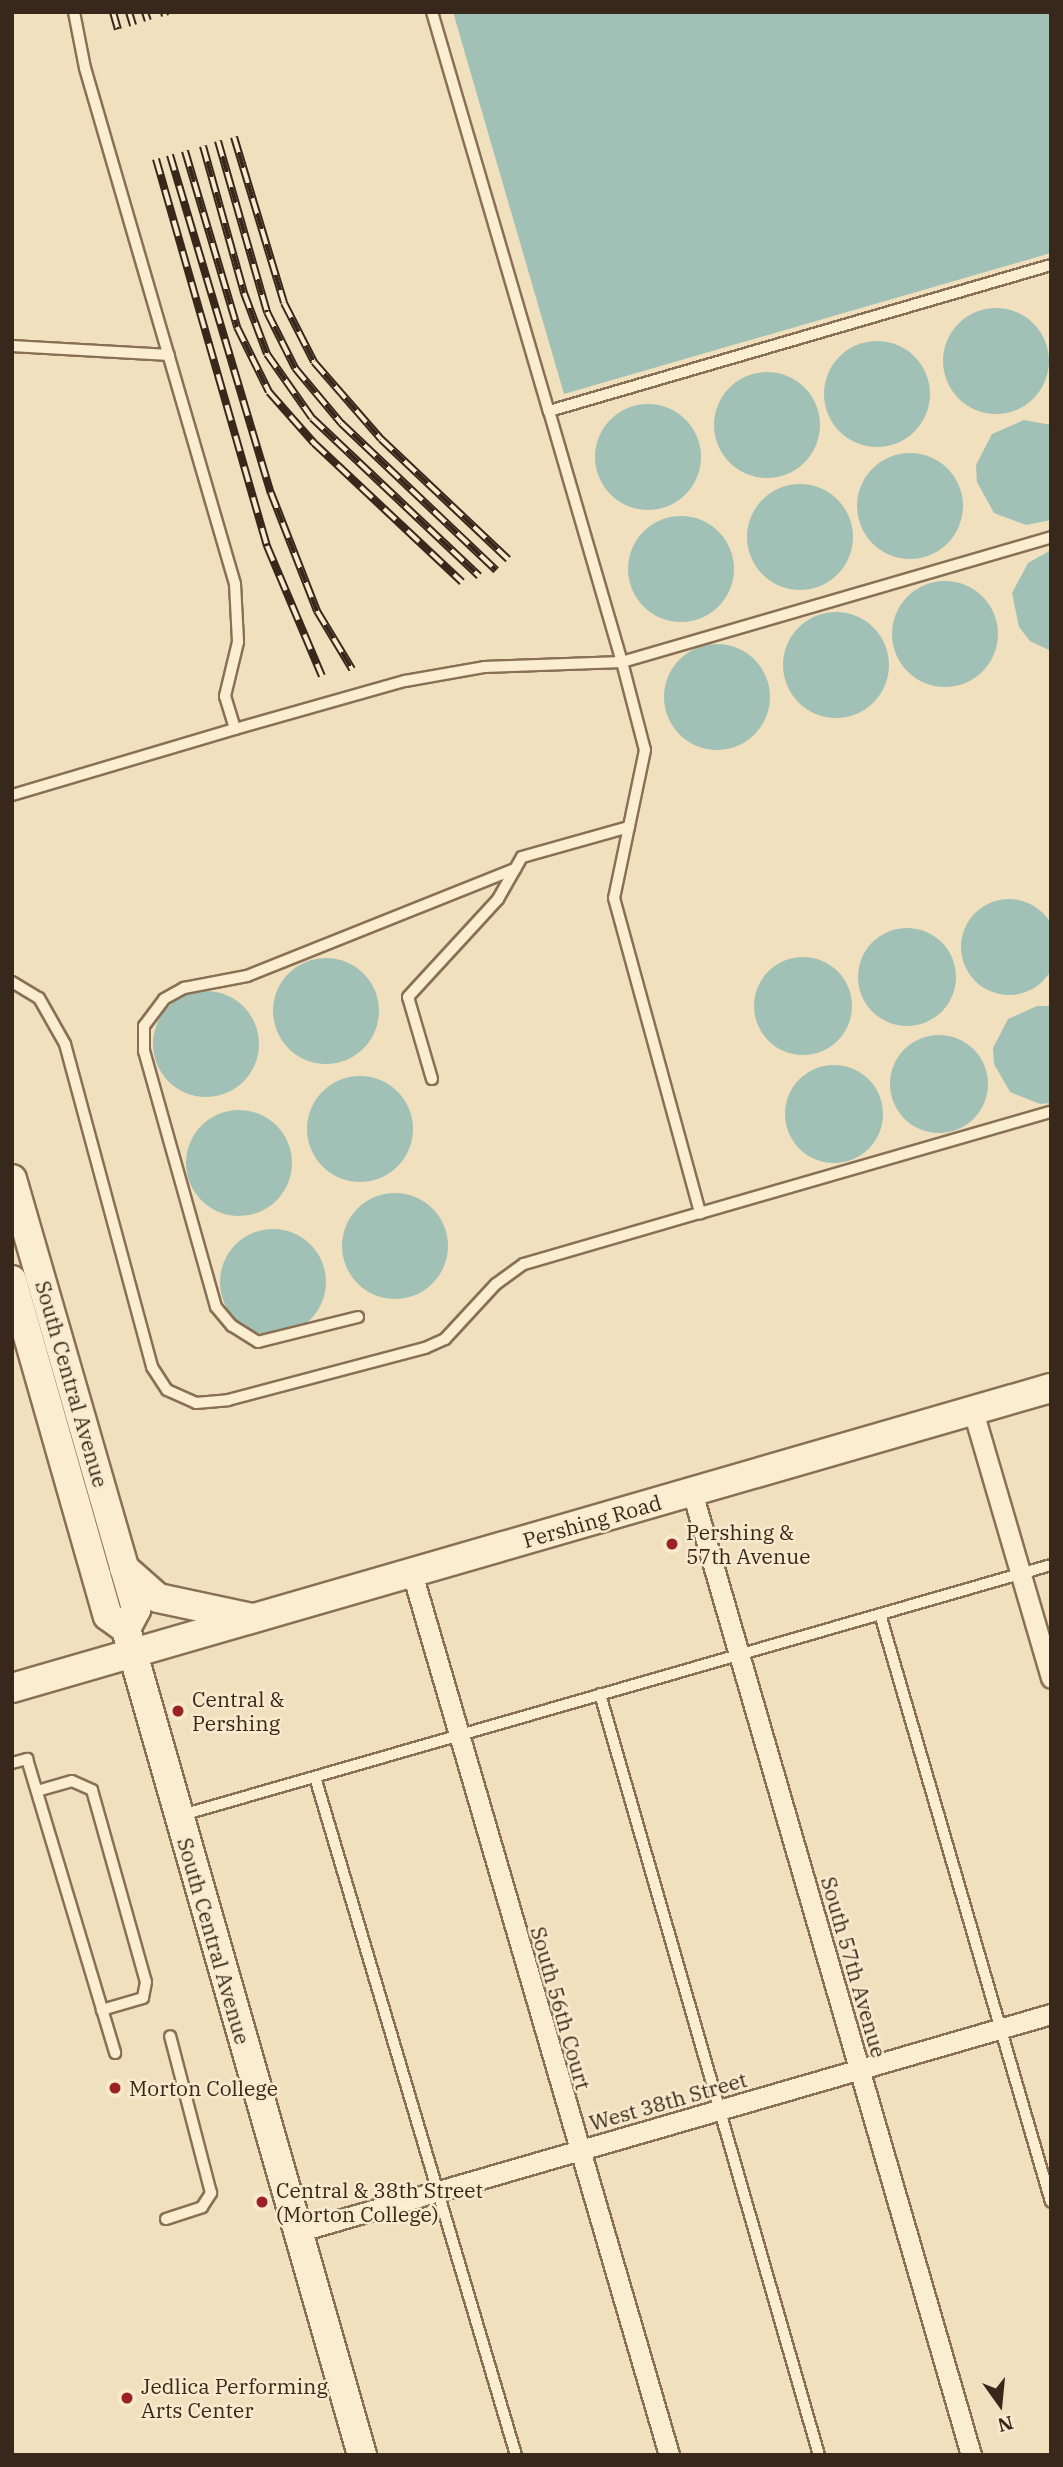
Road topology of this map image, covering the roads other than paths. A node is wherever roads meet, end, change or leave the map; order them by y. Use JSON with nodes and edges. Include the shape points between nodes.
{"nodes":[{"id":1,"x":74,"y":12,"type":"edge"},
{"id":2,"x":432,"y":12,"type":"edge"},
{"id":3,"x":1051,"y":265,"type":"edge"},
{"id":4,"x":12,"y":346,"type":"edge"},
{"id":5,"x":169,"y":355,"type":"junction"},
{"id":6,"x":549,"y":411,"type":"junction"},
{"id":7,"x":1051,"y":537,"type":"edge"},
{"id":8,"x":622,"y":662,"type":"junction"},
{"id":9,"x":235,"y":729,"type":"junction"},
{"id":10,"x":12,"y":795,"type":"edge"},
{"id":11,"x":629,"y":827,"type":"junction"},
{"id":12,"x":515,"y":869,"type":"junction"},
{"id":13,"x":12,"y":982,"type":"edge"},
{"id":14,"x":432,"y":1079,"type":"dead end"},
{"id":15,"x":1051,"y":1112,"type":"edge"},
{"id":16,"x":12,"y":1179,"type":"edge"},
{"id":17,"x":700,"y":1213,"type":"junction"},
{"id":18,"x":12,"y":1280,"type":"edge"},
{"id":19,"x":358,"y":1317,"type":"dead end"},
{"id":20,"x":1051,"y":1388,"type":"edge"},
{"id":21,"x":973,"y":1411,"type":"junction"},
{"id":22,"x":692,"y":1492,"type":"junction"},
{"id":23,"x":1051,"y":1565,"type":"edge"},
{"id":24,"x":124,"y":1568,"type":"junction"},
{"id":25,"x":412,"y":1573,"type":"junction"},
{"id":26,"x":1020,"y":1573,"type":"junction"},
{"id":27,"x":880,"y":1614,"type":"junction"},
{"id":28,"x":255,"y":1619,"type":"junction"},
{"id":29,"x":129,"y":1641,"type":"junction"},
{"id":30,"x":738,"y":1655,"type":"junction"},
{"id":31,"x":1051,"y":1678,"type":"edge"},
{"id":32,"x":12,"y":1688,"type":"edge"},
{"id":33,"x":600,"y":1695,"type":"junction"},
{"id":34,"x":457,"y":1736,"type":"junction"},
{"id":35,"x":12,"y":1763,"type":"edge"},
{"id":36,"x":315,"y":1777,"type":"junction"},
{"id":37,"x":37,"y":1791,"type":"junction"},
{"id":38,"x":178,"y":1816,"type":"junction"},
{"id":39,"x":102,"y":2010,"type":"junction"},
{"id":40,"x":1051,"y":2014,"type":"edge"},
{"id":41,"x":1000,"y":2028,"type":"junction"},
{"id":42,"x":170,"y":2036,"type":"dead end"},
{"id":43,"x":115,"y":2053,"type":"dead end"},
{"id":44,"x":860,"y":2069,"type":"junction"},
{"id":45,"x":720,"y":2109,"type":"junction"},
{"id":46,"x":580,"y":2150,"type":"junction"},
{"id":47,"x":440,"y":2190,"type":"junction"},
{"id":48,"x":1051,"y":2202,"type":"edge"},
{"id":49,"x":166,"y":2219,"type":"dead end"},
{"id":50,"x":297,"y":2232,"type":"junction"},
{"id":51,"x":362,"y":2455,"type":"edge"},
{"id":52,"x":516,"y":2455,"type":"edge"},
{"id":53,"x":668,"y":2455,"type":"edge"},
{"id":54,"x":819,"y":2455,"type":"edge"},
{"id":55,"x":971,"y":2455,"type":"edge"}],
"edges":[{"from":1,"to":5,"type":"lane","via":[[85,68]]},
{"from":2,"to":6,"type":"lane"},
{"from":3,"to":6,"type":"lane"},
{"from":4,"to":5,"type":"lane"},
{"from":5,"to":9,"type":"lane","via":[[235,584],[238,642],[225,696]]},
{"from":6,"to":8,"type":"lane"},
{"from":7,"to":8,"type":"lane"},
{"from":8,"to":9,"type":"lane","via":[[484,667],[405,681]]},
{"from":8,"to":11,"type":"lane","via":[[645,750]]},
{"from":9,"to":10,"type":"lane"},
{"from":11,"to":12,"type":"lane","via":[[522,857]]},
{"from":11,"to":17,"type":"lane","via":[[614,898]]},
{"from":12,"to":14,"type":"lane","via":[[498,899],[408,997]]},
{"from":12,"to":19,"type":"lane","via":[[247,976],[184,988],[164,999],[144,1026],[145,1051],[216,1307],[232,1326],[258,1342]]},
{"from":13,"to":17,"type":"lane","via":[[39,998],[65,1044],[152,1367],[167,1390],[196,1403],[228,1401],[425,1348],[445,1339],[496,1284],[524,1264]]},
{"from":15,"to":17,"type":"lane"},
{"from":16,"to":24,"type":"main road","name":"South Central Avenue"},
{"from":18,"to":29,"type":"main road","name":"South Central Avenue","via":[[108,1616]]},
{"from":20,"to":21,"type":"main road","name":"Pershing Road"},
{"from":21,"to":22,"type":"main road","name":"Pershing Road"},
{"from":21,"to":26,"type":"street"},
{"from":22,"to":25,"type":"main road","name":"Pershing Road"},
{"from":22,"to":30,"type":"street","name":"South 57th Avenue"},
{"from":23,"to":26,"type":"lane"},
{"from":24,"to":28,"type":"main road","via":[[158,1598]]},
{"from":24,"to":29,"type":"main road","name":"South Central Avenue","via":[[135,1610]]},
{"from":25,"to":28,"type":"main road","name":"Pershing Road"},
{"from":25,"to":34,"type":"street","name":"South 56th Court"},
{"from":26,"to":27,"type":"lane"},
{"from":26,"to":31,"type":"street"},
{"from":27,"to":30,"type":"lane"},
{"from":27,"to":41,"type":"lane"},
{"from":28,"to":29,"type":"main road","name":"Pershing Road"},
{"from":29,"to":32,"type":"main road","name":"Pershing Road"},
{"from":29,"to":38,"type":"main road","name":"South Central Avenue"},
{"from":30,"to":33,"type":"lane"},
{"from":30,"to":44,"type":"street","name":"South 57th Avenue"},
{"from":33,"to":34,"type":"lane"},
{"from":33,"to":45,"type":"lane"},
{"from":34,"to":36,"type":"lane"},
{"from":34,"to":46,"type":"street","name":"South 56th Court"},
{"from":35,"to":37,"type":"lane","via":[[27,1759]]},
{"from":36,"to":38,"type":"lane"},
{"from":36,"to":47,"type":"lane"},
{"from":37,"to":39,"type":"lane"},
{"from":37,"to":39,"type":"lane","via":[[72,1781],[92,1790],[146,1982],[143,1998]]},
{"from":38,"to":50,"type":"main road","name":"South Central Avenue"},
{"from":39,"to":43,"type":"lane"},
{"from":40,"to":41,"type":"street","name":"West 38th Street"},
{"from":41,"to":44,"type":"street","name":"West 38th Street"},
{"from":41,"to":48,"type":"lane"},
{"from":42,"to":49,"type":"lane","via":[[211,2193],[202,2207]]},
{"from":44,"to":45,"type":"street","name":"West 38th Street"},
{"from":44,"to":55,"type":"street","name":"South 57th Avenue"},
{"from":45,"to":46,"type":"street","name":"West 38th Street"},
{"from":45,"to":54,"type":"lane"},
{"from":46,"to":47,"type":"street","name":"West 38th Street"},
{"from":46,"to":53,"type":"street","name":"South 56th Court"},
{"from":47,"to":50,"type":"street","name":"West 38th Street"},
{"from":47,"to":52,"type":"lane"},
{"from":50,"to":51,"type":"main road","name":"South Central Avenue"}]}
